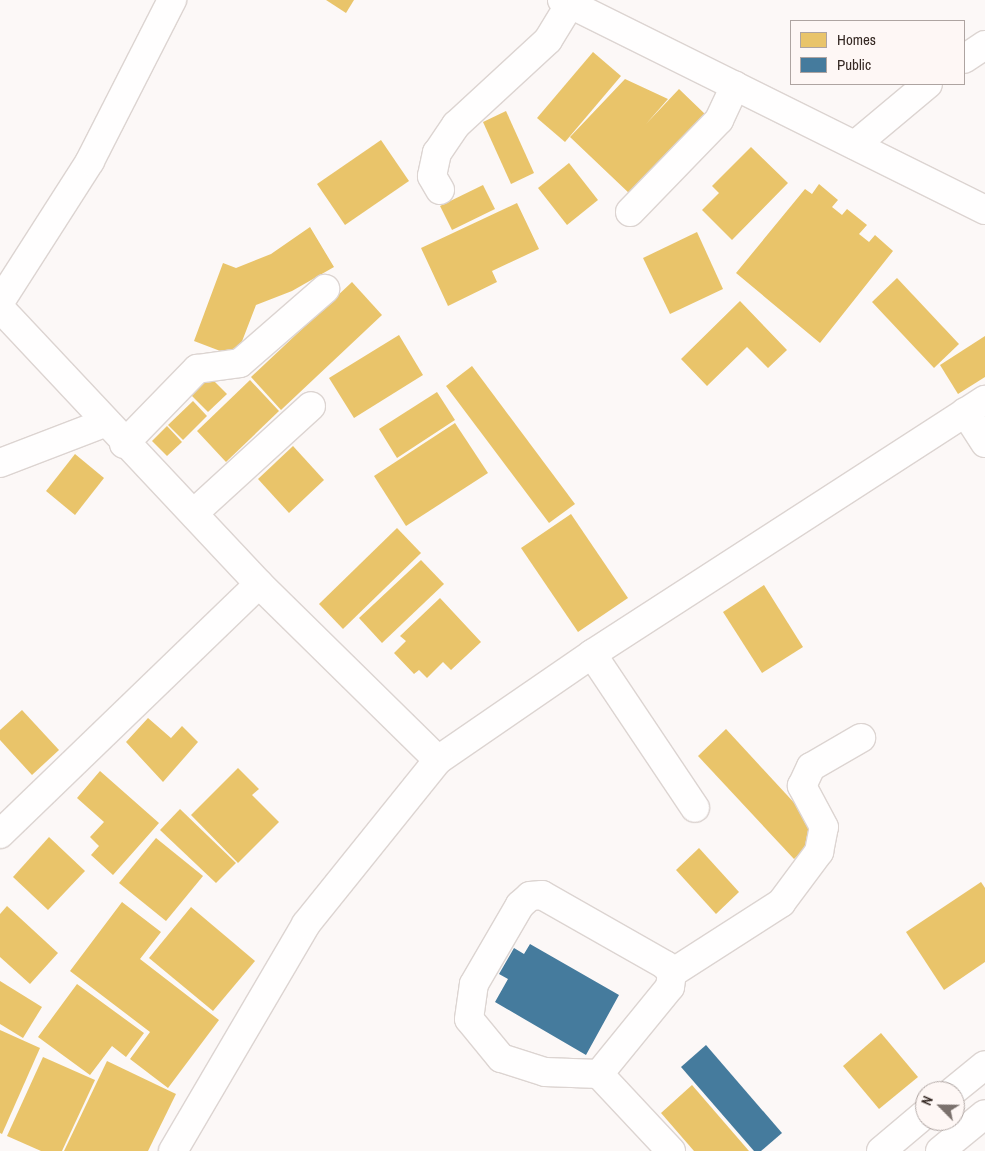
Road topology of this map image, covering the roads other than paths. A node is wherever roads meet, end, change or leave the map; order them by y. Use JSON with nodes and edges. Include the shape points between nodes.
{"nodes":[{"id":1,"x":172,"y":0,"type":"edge"},
{"id":2,"x":566,"y":2,"type":"edge"},
{"id":3,"x":985,"y":45,"type":"edge"},
{"id":4,"x":965,"y":58,"type":"edge"},
{"id":5,"x":735,"y":85,"type":"junction"},
{"id":6,"x":927,"y":85,"type":"edge"},
{"id":7,"x":855,"y":145,"type":"junction"},
{"id":8,"x":440,"y":190,"type":"dead end"},
{"id":9,"x":985,"y":210,"type":"edge"},
{"id":10,"x":630,"y":212,"type":"dead end"},
{"id":11,"x":324,"y":289,"type":"dead end"},
{"id":12,"x":0,"y":302,"type":"edge"},
{"id":13,"x":0,"y":308,"type":"edge"},
{"id":14,"x":311,"y":406,"type":"dead end"},
{"id":15,"x":975,"y":406,"type":"edge"},
{"id":16,"x":104,"y":424,"type":"junction"},
{"id":17,"x":985,"y":443,"type":"edge"},
{"id":18,"x":124,"y":444,"type":"junction"},
{"id":19,"x":0,"y":463,"type":"edge"},
{"id":20,"x":195,"y":512,"type":"junction"},
{"id":21,"x":259,"y":584,"type":"junction"},
{"id":22,"x":592,"y":654,"type":"junction"},
{"id":23,"x":861,"y":738,"type":"dead end"},
{"id":24,"x":438,"y":760,"type":"junction"},
{"id":25,"x":695,"y":808,"type":"dead end"},
{"id":26,"x":0,"y":834,"type":"edge"},
{"id":27,"x":672,"y":973,"type":"junction"},
{"id":28,"x":985,"y":1065,"type":"edge"},
{"id":29,"x":598,"y":1074,"type":"junction"},
{"id":30,"x":965,"y":1081,"type":"edge"},
{"id":31,"x":985,"y":1114,"type":"edge"},
{"id":32,"x":915,"y":1122,"type":"edge"},
{"id":33,"x":173,"y":1151,"type":"edge"},
{"id":34,"x":671,"y":1151,"type":"edge"},
{"id":35,"x":881,"y":1151,"type":"edge"},
{"id":36,"x":940,"y":1151,"type":"edge"}],
"edges":[{"from":1,"to":12,"type":"street","via":[[90,161]]},
{"from":2,"to":5,"type":"street"},
{"from":2,"to":8,"type":"street","via":[[548,40],[456,125],[437,153],[432,176]]},
{"from":3,"to":4,"type":"street"},
{"from":5,"to":7,"type":"street"},
{"from":5,"to":10,"type":"street","via":[[719,120]]},
{"from":6,"to":7,"type":"street"},
{"from":7,"to":9,"type":"street"},
{"from":11,"to":18,"type":"street","via":[[240,363],[197,369]]},
{"from":13,"to":16,"type":"street"},
{"from":14,"to":20,"type":"street"},
{"from":15,"to":17,"type":"street"},
{"from":15,"to":22,"type":"street"},
{"from":16,"to":18,"type":"street"},
{"from":16,"to":19,"type":"street"},
{"from":18,"to":20,"type":"street"},
{"from":20,"to":21,"type":"street"},
{"from":21,"to":24,"type":"street"},
{"from":21,"to":26,"type":"street"},
{"from":22,"to":24,"type":"street"},
{"from":22,"to":25,"type":"street"},
{"from":23,"to":27,"type":"street","via":[[810,767],[802,786],[824,827],[819,852],[781,904]]},
{"from":24,"to":33,"type":"street","via":[[306,924]]},
{"from":27,"to":29,"type":"street","via":[[670,987]]},
{"from":27,"to":29,"type":"street","via":[[665,965],[542,895],[530,896],[520,905],[474,984],[469,1019],[501,1058],[545,1072]]},
{"from":28,"to":30,"type":"street"},
{"from":29,"to":34,"type":"street"},
{"from":31,"to":36,"type":"street"},
{"from":32,"to":35,"type":"street"}]}
